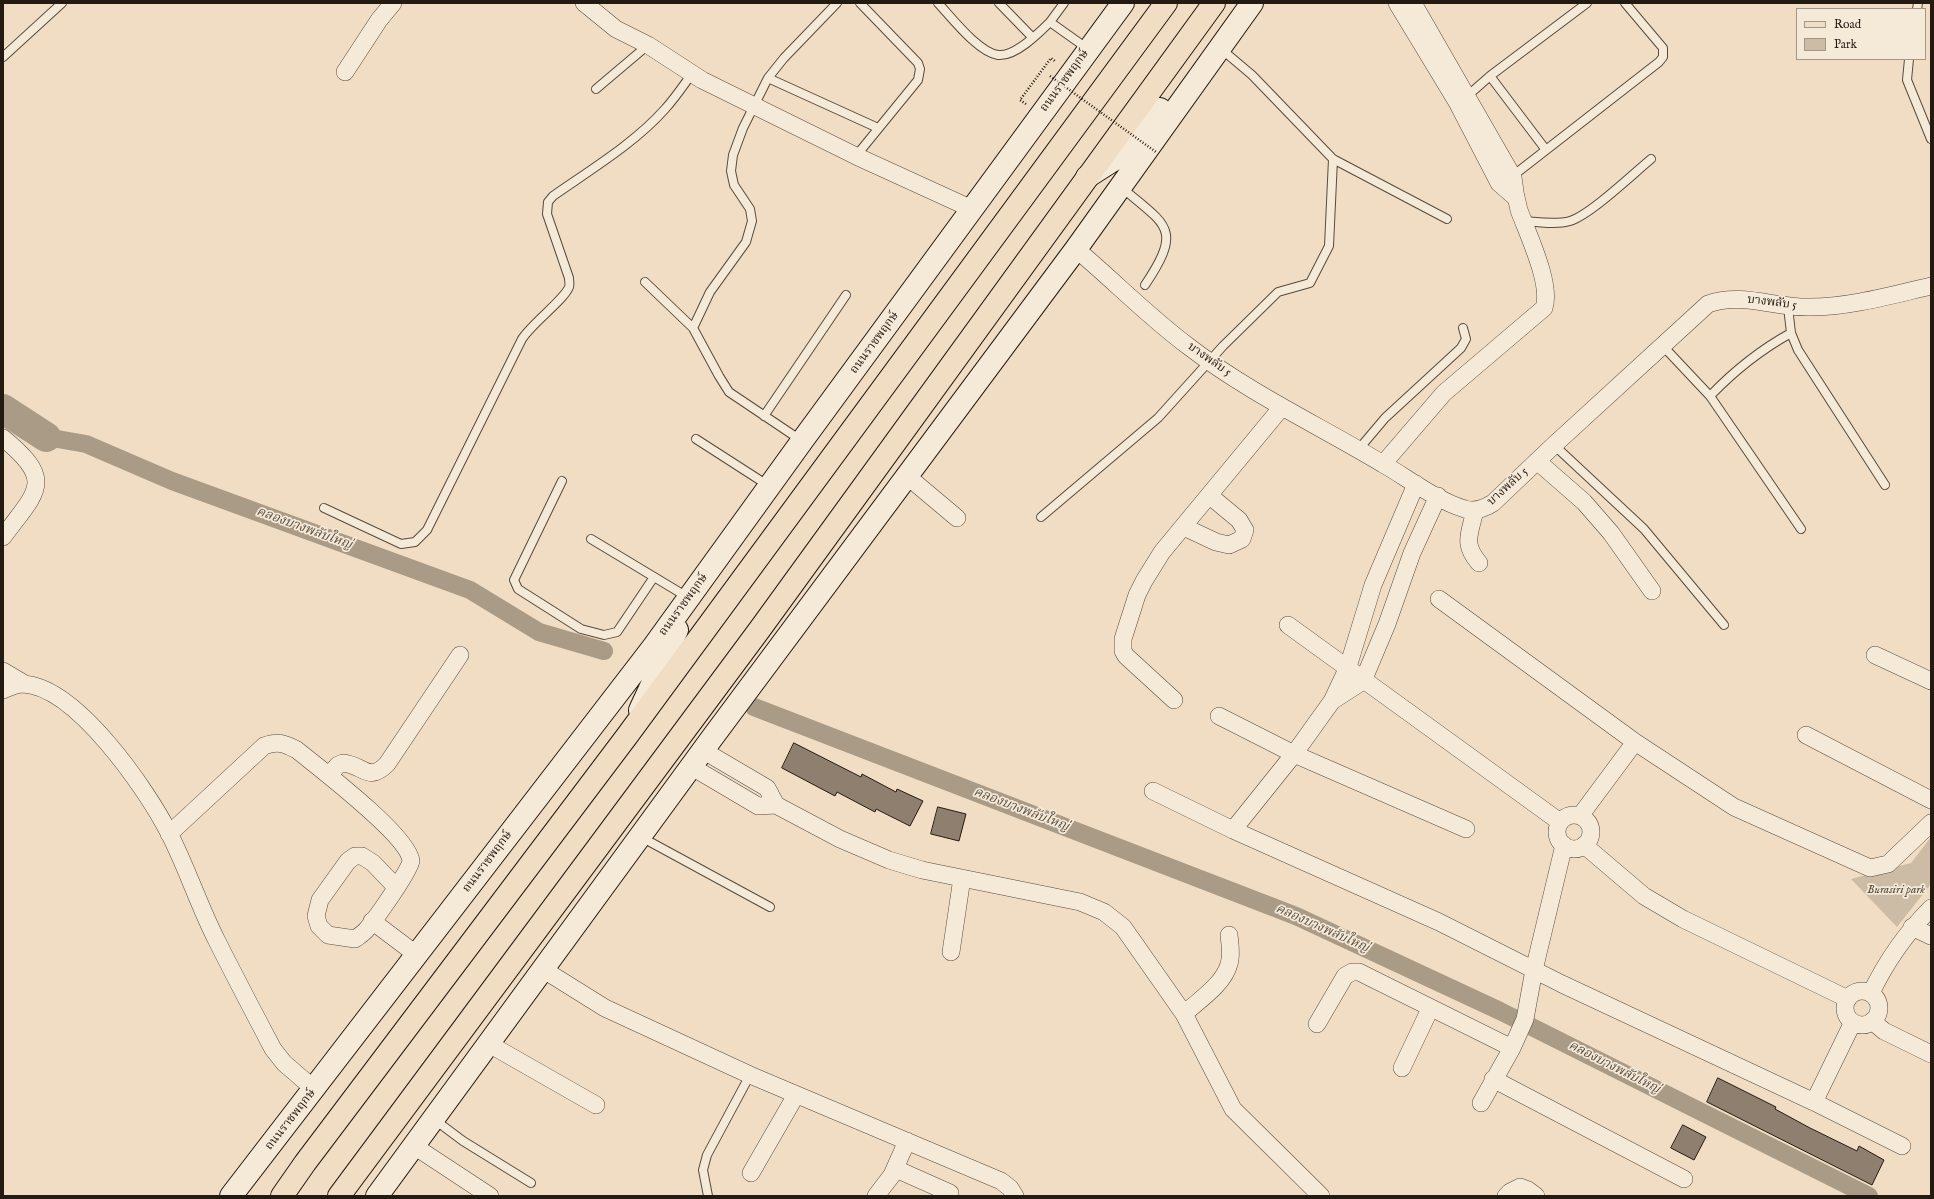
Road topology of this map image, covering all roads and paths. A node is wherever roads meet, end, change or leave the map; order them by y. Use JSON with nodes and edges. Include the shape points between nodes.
{"nodes":[{"id":1,"x":62,"y":3,"type":"edge"},
{"id":2,"x":393,"y":3,"type":"edge"},
{"id":3,"x":584,"y":3,"type":"edge"},
{"id":4,"x":837,"y":3,"type":"edge"},
{"id":5,"x":860,"y":3,"type":"edge"},
{"id":6,"x":938,"y":3,"type":"edge"},
{"id":7,"x":999,"y":3,"type":"edge"},
{"id":8,"x":1064,"y":3,"type":"edge"},
{"id":9,"x":1123,"y":3,"type":"edge"},
{"id":10,"x":1166,"y":3,"type":"edge"},
{"id":11,"x":1214,"y":3,"type":"edge"},
{"id":12,"x":1397,"y":3,"type":"edge"},
{"id":13,"x":1413,"y":3,"type":"edge"},
{"id":14,"x":1587,"y":3,"type":"edge"},
{"id":15,"x":1625,"y":3,"type":"edge"},
{"id":16,"x":1246,"y":10,"type":"edge"},
{"id":17,"x":1050,"y":22,"type":"junction"},
{"id":18,"x":1033,"y":38,"type":"junction"},
{"id":19,"x":648,"y":46,"type":"junction"},
{"id":20,"x":1220,"y":48,"type":"junction"},
{"id":21,"x":1432,"y":48,"type":"junction"},
{"id":22,"x":1088,"y":49,"type":"junction"},
{"id":23,"x":3,"y":57,"type":"edge"},
{"id":24,"x":1909,"y":60,"type":"edge"},
{"id":25,"x":1059,"y":63,"type":"dead end"},
{"id":26,"x":1055,"y":70,"type":"dead end"},
{"id":27,"x":345,"y":72,"type":"dead end"},
{"id":28,"x":691,"y":75,"type":"junction"},
{"id":29,"x":1490,"y":76,"type":"junction"},
{"id":30,"x":768,"y":78,"type":"junction"},
{"id":31,"x":596,"y":89,"type":"dead end"},
{"id":32,"x":1020,"y":100,"type":"dead end"},
{"id":33,"x":1463,"y":100,"type":"junction"},
{"id":34,"x":753,"y":106,"type":"junction"},
{"id":35,"x":878,"y":128,"type":"junction"},
{"id":36,"x":1931,"y":137,"type":"edge"},
{"id":37,"x":1546,"y":150,"type":"junction"},
{"id":38,"x":1156,"y":152,"type":"dead end"},
{"id":39,"x":856,"y":156,"type":"junction"},
{"id":40,"x":1333,"y":159,"type":"junction"},
{"id":41,"x":1651,"y":159,"type":"dead end"},
{"id":42,"x":1085,"y":178,"type":"junction"},
{"id":43,"x":1506,"y":180,"type":"junction"},
{"id":44,"x":1121,"y":187,"type":"junction"},
{"id":45,"x":972,"y":209,"type":"junction"},
{"id":46,"x":1447,"y":219,"type":"dead end"},
{"id":47,"x":1524,"y":221,"type":"junction"},
{"id":48,"x":1076,"y":249,"type":"junction"},
{"id":49,"x":645,"y":282,"type":"dead end"},
{"id":50,"x":1145,"y":285,"type":"dead end"},
{"id":51,"x":1931,"y":286,"type":"edge"},
{"id":52,"x":846,"y":295,"type":"dead end"},
{"id":53,"x":1788,"y":307,"type":"junction"},
{"id":54,"x":693,"y":328,"type":"junction"},
{"id":55,"x":1463,"y":328,"type":"dead end"},
{"id":56,"x":1791,"y":333,"type":"junction"},
{"id":57,"x":1662,"y":345,"type":"junction"},
{"id":58,"x":1209,"y":362,"type":"junction"},
{"id":59,"x":1710,"y":396,"type":"junction"},
{"id":60,"x":1282,"y":407,"type":"junction"},
{"id":61,"x":764,"y":416,"type":"junction"},
{"id":62,"x":3,"y":438,"type":"edge"},
{"id":63,"x":696,"y":439,"type":"dead end"},
{"id":64,"x":802,"y":441,"type":"junction"},
{"id":65,"x":1554,"y":444,"type":"junction"},
{"id":66,"x":1358,"y":450,"type":"junction"},
{"id":67,"x":1537,"y":461,"type":"junction"},
{"id":68,"x":1383,"y":464,"type":"junction"},
{"id":69,"x":907,"y":476,"type":"junction"},
{"id":70,"x":562,"y":481,"type":"dead end"},
{"id":71,"x":1416,"y":484,"type":"junction"},
{"id":72,"x":1885,"y":485,"type":"dead end"},
{"id":73,"x":770,"y":486,"type":"junction"},
{"id":74,"x":1210,"y":496,"type":"junction"},
{"id":75,"x":1438,"y":496,"type":"junction"},
{"id":76,"x":324,"y":508,"type":"dead end"},
{"id":77,"x":1475,"y":510,"type":"junction"},
{"id":78,"x":1041,"y":517,"type":"dead end"},
{"id":79,"x":957,"y":518,"type":"dead end"},
{"id":80,"x":1184,"y":527,"type":"junction"},
{"id":81,"x":1801,"y":528,"type":"dead end"},
{"id":82,"x":3,"y":537,"type":"edge"},
{"id":83,"x":591,"y":539,"type":"dead end"},
{"id":84,"x":1479,"y":564,"type":"dead end"},
{"id":85,"x":1382,"y":566,"type":"junction"},
{"id":86,"x":1405,"y":572,"type":"junction"},
{"id":87,"x":654,"y":577,"type":"junction"},
{"id":88,"x":1652,"y":591,"type":"dead end"},
{"id":89,"x":694,"y":592,"type":"junction"},
{"id":90,"x":1439,"y":599,"type":"dead end"},
{"id":91,"x":1288,"y":625,"type":"dead end"},
{"id":92,"x":1724,"y":625,"type":"dead end"},
{"id":93,"x":760,"y":629,"type":"junction"},
{"id":94,"x":460,"y":655,"type":"dead end"},
{"id":95,"x":1875,"y":655,"type":"dead end"},
{"id":96,"x":1348,"y":666,"type":"junction"},
{"id":97,"x":3,"y":671,"type":"edge"},
{"id":98,"x":1363,"y":681,"type":"junction"},
{"id":99,"x":1931,"y":682,"type":"edge"},
{"id":100,"x":14,"y":686,"type":"edge"},
{"id":101,"x":1174,"y":700,"type":"dead end"},
{"id":102,"x":1332,"y":701,"type":"junction"},
{"id":103,"x":1219,"y":716,"type":"dead end"},
{"id":104,"x":1806,"y":735,"type":"dead end"},
{"id":105,"x":627,"y":736,"type":"junction"},
{"id":106,"x":1635,"y":742,"type":"junction"},
{"id":107,"x":703,"y":752,"type":"junction"},
{"id":108,"x":1294,"y":754,"type":"junction"},
{"id":109,"x":329,"y":776,"type":"junction"},
{"id":110,"x":1153,"y":791,"type":"dead end"},
{"id":111,"x":1931,"y":800,"type":"edge"},
{"id":112,"x":1580,"y":816,"type":"junction"},
{"id":113,"x":1560,"y":822,"type":"junction"},
{"id":114,"x":1931,"y":823,"type":"edge"},
{"id":115,"x":1466,"y":829,"type":"dead end"},
{"id":116,"x":1233,"y":830,"type":"junction"},
{"id":117,"x":169,"y":834,"type":"junction"},
{"id":118,"x":641,"y":837,"type":"junction"},
{"id":119,"x":1564,"y":845,"type":"junction"},
{"id":120,"x":1584,"y":845,"type":"junction"},
{"id":121,"x":962,"y":878,"type":"junction"},
{"id":122,"x":396,"y":887,"type":"junction"},
{"id":123,"x":770,"y":907,"type":"dead end"},
{"id":124,"x":1931,"y":908,"type":"edge"},
{"id":125,"x":372,"y":921,"type":"junction"},
{"id":126,"x":1912,"y":927,"type":"junction"},
{"id":127,"x":1229,"y":936,"type":"dead end"},
{"id":128,"x":1931,"y":936,"type":"edge"},
{"id":129,"x":951,"y":952,"type":"dead end"},
{"id":130,"x":417,"y":955,"type":"junction"},
{"id":131,"x":544,"y":970,"type":"junction"},
{"id":132,"x":1534,"y":970,"type":"junction"},
{"id":133,"x":1871,"y":993,"type":"junction"},
{"id":134,"x":1848,"y":998,"type":"junction"},
{"id":135,"x":1430,"y":1009,"type":"junction"},
{"id":136,"x":1184,"y":1014,"type":"junction"},
{"id":137,"x":1872,"y":1021,"type":"junction"},
{"id":138,"x":1853,"y":1022,"type":"junction"},
{"id":139,"x":1317,"y":1024,"type":"dead end"},
{"id":140,"x":489,"y":1044,"type":"junction"},
{"id":141,"x":1512,"y":1048,"type":"junction"},
{"id":142,"x":1931,"y":1054,"type":"edge"},
{"id":143,"x":1402,"y":1068,"type":"dead end"},
{"id":144,"x":750,"y":1076,"type":"junction"},
{"id":145,"x":1494,"y":1079,"type":"junction"},
{"id":146,"x":314,"y":1089,"type":"junction"},
{"id":147,"x":796,"y":1095,"type":"junction"},
{"id":148,"x":1814,"y":1102,"type":"junction"},
{"id":149,"x":1480,"y":1103,"type":"dead end"},
{"id":150,"x":596,"y":1105,"type":"dead end"},
{"id":151,"x":434,"y":1120,"type":"junction"},
{"id":152,"x":907,"y":1141,"type":"junction"},
{"id":153,"x":414,"y":1146,"type":"junction"},
{"id":154,"x":1902,"y":1146,"type":"dead end"},
{"id":155,"x":305,"y":1162,"type":"junction"},
{"id":156,"x":896,"y":1169,"type":"junction"},
{"id":157,"x":751,"y":1173,"type":"dead end"},
{"id":158,"x":1684,"y":1179,"type":"dead end"},
{"id":159,"x":531,"y":1183,"type":"dead end"},
{"id":160,"x":950,"y":1193,"type":"dead end"},
{"id":161,"x":231,"y":1196,"type":"edge"},
{"id":162,"x":270,"y":1196,"type":"edge"},
{"id":163,"x":282,"y":1196,"type":"edge"},
{"id":164,"x":339,"y":1196,"type":"edge"},
{"id":165,"x":377,"y":1196,"type":"edge"},
{"id":166,"x":490,"y":1196,"type":"edge"},
{"id":167,"x":708,"y":1196,"type":"edge"},
{"id":168,"x":876,"y":1196,"type":"edge"},
{"id":169,"x":1015,"y":1196,"type":"edge"},
{"id":170,"x":1321,"y":1196,"type":"edge"},
{"id":171,"x":1506,"y":1196,"type":"edge"},
{"id":172,"x":1536,"y":1196,"type":"edge"}],
"edges":[{"from":1,"to":23,"type":"lane"},
{"from":2,"to":27,"type":"street"},
{"from":3,"to":19,"type":"street","via":[[616,28]]},
{"from":4,"to":30,"type":"lane"},
{"from":5,"to":35,"type":"lane","via":[[918,63],[920,69],[918,80]]},
{"from":6,"to":18,"type":"lane","via":[[974,40],[999,55],[1010,53]]},
{"from":7,"to":18,"type":"lane"},
{"from":8,"to":17,"type":"lane"},
{"from":9,"to":22,"type":"main road","name":"ถนนราชพฤกษ์"},
{"from":10,"to":105,"type":"main road"},
{"from":11,"to":42,"type":"main road"},
{"from":12,"to":21,"type":"street"},
{"from":13,"to":21,"type":"street"},
{"from":14,"to":29,"type":"lane"},
{"from":15,"to":37,"type":"lane","via":[[1663,48],[1663,57]]},
{"from":16,"to":20,"type":"main road"},
{"from":16,"to":42,"type":"main road","via":[[1203,54],[1123,154]]},
{"from":17,"to":18,"type":"lane"},
{"from":17,"to":22,"type":"lane"},
{"from":19,"to":28,"type":"street"},
{"from":19,"to":31,"type":"lane"},
{"from":20,"to":40,"type":"lane","via":[[1252,75]]},
{"from":20,"to":44,"type":"main road"},
{"from":21,"to":33,"type":"street"},
{"from":22,"to":45,"type":"main road","name":"ถนนราชพฤกษ์"},
{"from":24,"to":36,"type":"lane","via":[[1907,80]]},
{"from":25,"to":32,"type":"path","via":[[1051,58]]},
{"from":26,"to":38,"type":"path","bridge":true,"via":[[1050,76]]},
{"from":28,"to":34,"type":"street"},
{"from":28,"to":76,"type":"lane","via":[[665,109],[649,124],[548,202],[547,214],[569,278],[569,287],[528,329],[522,339],[427,530],[415,542],[401,544]]},
{"from":29,"to":33,"type":"lane"},
{"from":29,"to":37,"type":"lane"},
{"from":30,"to":34,"type":"lane"},
{"from":30,"to":35,"type":"lane"},
{"from":33,"to":43,"type":"street"},
{"from":34,"to":39,"type":"street"},
{"from":34,"to":54,"type":"lane","via":[[733,155],[731,171],[734,185],[750,209],[752,221],[746,242],[710,292]]},
{"from":35,"to":39,"type":"lane"},
{"from":37,"to":43,"type":"lane"},
{"from":39,"to":45,"type":"street"},
{"from":40,"to":46,"type":"lane"},
{"from":40,"to":58,"type":"lane","via":[[1329,246],[1310,283],[1278,292]]},
{"from":41,"to":47,"type":"lane","via":[[1587,212],[1570,221]]},
{"from":42,"to":93,"type":"main road"},
{"from":43,"to":47,"type":"street"},
{"from":44,"to":48,"type":"main road"},
{"from":44,"to":50,"type":"lane","via":[[1161,221],[1166,231],[1167,242],[1161,261]]},
{"from":45,"to":64,"type":"main road","name":"ถนนราชพฤกษ์"},
{"from":47,"to":68,"type":"street","via":[[1547,291],[1544,308],[1444,393]]},
{"from":48,"to":58,"type":"street","name":"บางพลับ 5"},
{"from":48,"to":69,"type":"main road"},
{"from":49,"to":54,"type":"lane"},
{"from":51,"to":53,"type":"street","name":"บางพลับ 5","via":[[1832,306]]},
{"from":52,"to":61,"type":"lane"},
{"from":53,"to":56,"type":"lane"},
{"from":53,"to":57,"type":"street","name":"บางพลับ 5","via":[[1738,298],[1715,301],[1699,311]]},
{"from":54,"to":61,"type":"lane","via":[[729,392]]},
{"from":55,"to":66,"type":"lane","via":[[1466,339],[1461,348],[1385,418]]},
{"from":56,"to":59,"type":"lane","via":[[1756,354],[1730,375]]},
{"from":56,"to":72,"type":"lane","via":[[1798,350]]},
{"from":57,"to":59,"type":"lane"},
{"from":57,"to":65,"type":"street","name":"บางพลับ 5"},
{"from":58,"to":60,"type":"street","name":"บางพลับ 5"},
{"from":58,"to":78,"type":"lane","via":[[1158,418]]},
{"from":59,"to":81,"type":"lane"},
{"from":60,"to":66,"type":"street","name":"บางพลับ 5"},
{"from":60,"to":74,"type":"street"},
{"from":61,"to":64,"type":"lane"},
{"from":62,"to":82,"type":"street","via":[[23,454],[34,471],[37,485],[32,498]]},
{"from":63,"to":73,"type":"lane"},
{"from":64,"to":73,"type":"main road","name":"ถนนราชพฤกษ์"},
{"from":65,"to":67,"type":"street","name":"บางพลับ 5"},
{"from":65,"to":92,"type":"lane","via":[[1644,530]]},
{"from":66,"to":68,"type":"street","name":"บางพลับ 5"},
{"from":67,"to":77,"type":"street","name":"บางพลับ 5","via":[[1493,503]]},
{"from":67,"to":88,"type":"street","via":[[1584,502],[1611,533]]},
{"from":68,"to":71,"type":"street","name":"บางพลับ 5"},
{"from":69,"to":79,"type":"street"},
{"from":69,"to":107,"type":"main road"},
{"from":70,"to":87,"type":"lane","via":[[514,580],[518,589],[581,630],[604,635],[617,632]]},
{"from":71,"to":75,"type":"street","name":"บางพลับ 5"},
{"from":71,"to":85,"type":"street"},
{"from":73,"to":89,"type":"main road","name":"ถนนราชพฤกษ์"},
{"from":74,"to":80,"type":"street"},
{"from":74,"to":80,"type":"street","via":[[1239,520],[1245,530],[1242,539],[1229,545],[1216,542]]},
{"from":75,"to":77,"type":"street","name":"บางพลับ 5","via":[[1461,508]]},
{"from":75,"to":86,"type":"street"},
{"from":77,"to":84,"type":"street","via":[[1468,542],[1471,554]]},
{"from":80,"to":101,"type":"street","via":[[1162,552],[1144,581],[1123,639],[1123,651],[1126,656]]},
{"from":83,"to":87,"type":"lane"},
{"from":85,"to":86,"type":"street"},
{"from":85,"to":96,"type":"street","via":[[1373,585]]},
{"from":86,"to":98,"type":"street"},
{"from":87,"to":89,"type":"lane"},
{"from":89,"to":105,"type":"main road"},
{"from":89,"to":130,"type":"main road","name":"ถนนราชพฤกษ์"},
{"from":90,"to":106,"type":"street"},
{"from":91,"to":96,"type":"street"},
{"from":93,"to":107,"type":"main road"},
{"from":93,"to":164,"type":"main road"},
{"from":94,"to":109,"type":"street","via":[[387,764],[379,772],[372,774],[343,763]]},
{"from":95,"to":99,"type":"street"},
{"from":96,"to":98,"type":"street"},
{"from":96,"to":102,"type":"street"},
{"from":97,"to":100,"type":"street"},
{"from":98,"to":102,"type":"street"},
{"from":98,"to":113,"type":"street"},
{"from":100,"to":117,"type":"street","via":[[46,691],[74,710],[99,732],[136,778]]},
{"from":102,"to":108,"type":"street"},
{"from":103,"to":108,"type":"street"},
{"from":104,"to":111,"type":"street"},
{"from":105,"to":155,"type":"main road"},
{"from":106,"to":112,"type":"street"},
{"from":106,"to":114,"type":"street","via":[[1734,807],[1870,868],[1888,864]]},
{"from":107,"to":118,"type":"main road"},
{"from":107,"to":121,"type":"street","via":[[767,788],[776,805],[840,839],[889,860]]},
{"from":108,"to":115,"type":"street"},
{"from":108,"to":116,"type":"street"},
{"from":109,"to":117,"type":"street","via":[[297,750],[284,743],[275,742],[264,746]]},
{"from":109,"to":122,"type":"street","via":[[382,822],[406,848],[411,861],[407,872]]},
{"from":110,"to":116,"type":"street"},
{"from":112,"to":113,"type":"street","via":[[1569,816]]},
{"from":112,"to":120,"type":"street","via":[[1588,822],[1591,832],[1588,842]]},
{"from":113,"to":119,"type":"street","via":[[1557,832]]},
{"from":116,"to":132,"type":"street","via":[[1380,894]]},
{"from":117,"to":146,"type":"street","via":[[216,940],[273,1048],[284,1063]]},
{"from":118,"to":123,"type":"lane"},
{"from":118,"to":131,"type":"main road"},
{"from":119,"to":120,"type":"street","via":[[1574,849]]},
{"from":119,"to":132,"type":"street"},
{"from":120,"to":134,"type":"street","via":[[1644,896],[1683,919]]},
{"from":121,"to":129,"type":"street"},
{"from":121,"to":136,"type":"street","via":[[1080,902],[1104,912],[1123,926]]},
{"from":122,"to":125,"type":"street"},
{"from":122,"to":125,"type":"street","via":[[373,862],[362,856],[355,856],[348,860],[320,900],[316,916],[319,926],[328,935],[344,939],[355,939]]},
{"from":124,"to":126,"type":"street"},
{"from":125,"to":130,"type":"street"},
{"from":126,"to":128,"type":"street"},
{"from":126,"to":133,"type":"street"},
{"from":127,"to":136,"type":"street","via":[[1230,963],[1224,974],[1216,985]]},
{"from":130,"to":146,"type":"main road","name":"ถนนราชพฤกษ์"},
{"from":131,"to":140,"type":"main road"},
{"from":131,"to":144,"type":"street","via":[[605,1008]]},
{"from":132,"to":141,"type":"street","via":[[1525,1019]]},
{"from":132,"to":148,"type":"street"},
{"from":133,"to":134,"type":"street","via":[[1861,991]]},
{"from":133,"to":137,"type":"street","via":[[1879,1007]]},
{"from":134,"to":138,"type":"street","via":[[1846,1014]]},
{"from":135,"to":139,"type":"street","via":[[1359,972],[1352,972],[1345,976]]},
{"from":135,"to":141,"type":"street"},
{"from":135,"to":143,"type":"street"},
{"from":136,"to":170,"type":"street","via":[[1233,1109]]},
{"from":137,"to":138,"type":"street","via":[[1862,1024]]},
{"from":137,"to":142,"type":"street","via":[[1884,1031]]},
{"from":138,"to":148,"type":"street"},
{"from":140,"to":150,"type":"street"},
{"from":140,"to":151,"type":"main road"},
{"from":141,"to":145,"type":"street"},
{"from":144,"to":147,"type":"street"},
{"from":144,"to":167,"type":"lane","via":[[708,1155],[703,1170]]},
{"from":145,"to":149,"type":"street"},
{"from":145,"to":158,"type":"street"},
{"from":146,"to":161,"type":"main road","name":"ถนนราชพฤกษ์"},
{"from":147,"to":152,"type":"street"},
{"from":147,"to":157,"type":"street"},
{"from":148,"to":154,"type":"street"},
{"from":151,"to":153,"type":"main road"},
{"from":151,"to":159,"type":"lane"},
{"from":152,"to":156,"type":"street"},
{"from":152,"to":169,"type":"street","via":[[1001,1180]]},
{"from":153,"to":165,"type":"main road"},
{"from":153,"to":166,"type":"street"},
{"from":155,"to":162,"type":"main road"},
{"from":155,"to":163,"type":"main road"},
{"from":156,"to":160,"type":"street"},
{"from":156,"to":168,"type":"street"},
{"from":171,"to":172,"type":"street","via":[[1520,1187]]}]}
